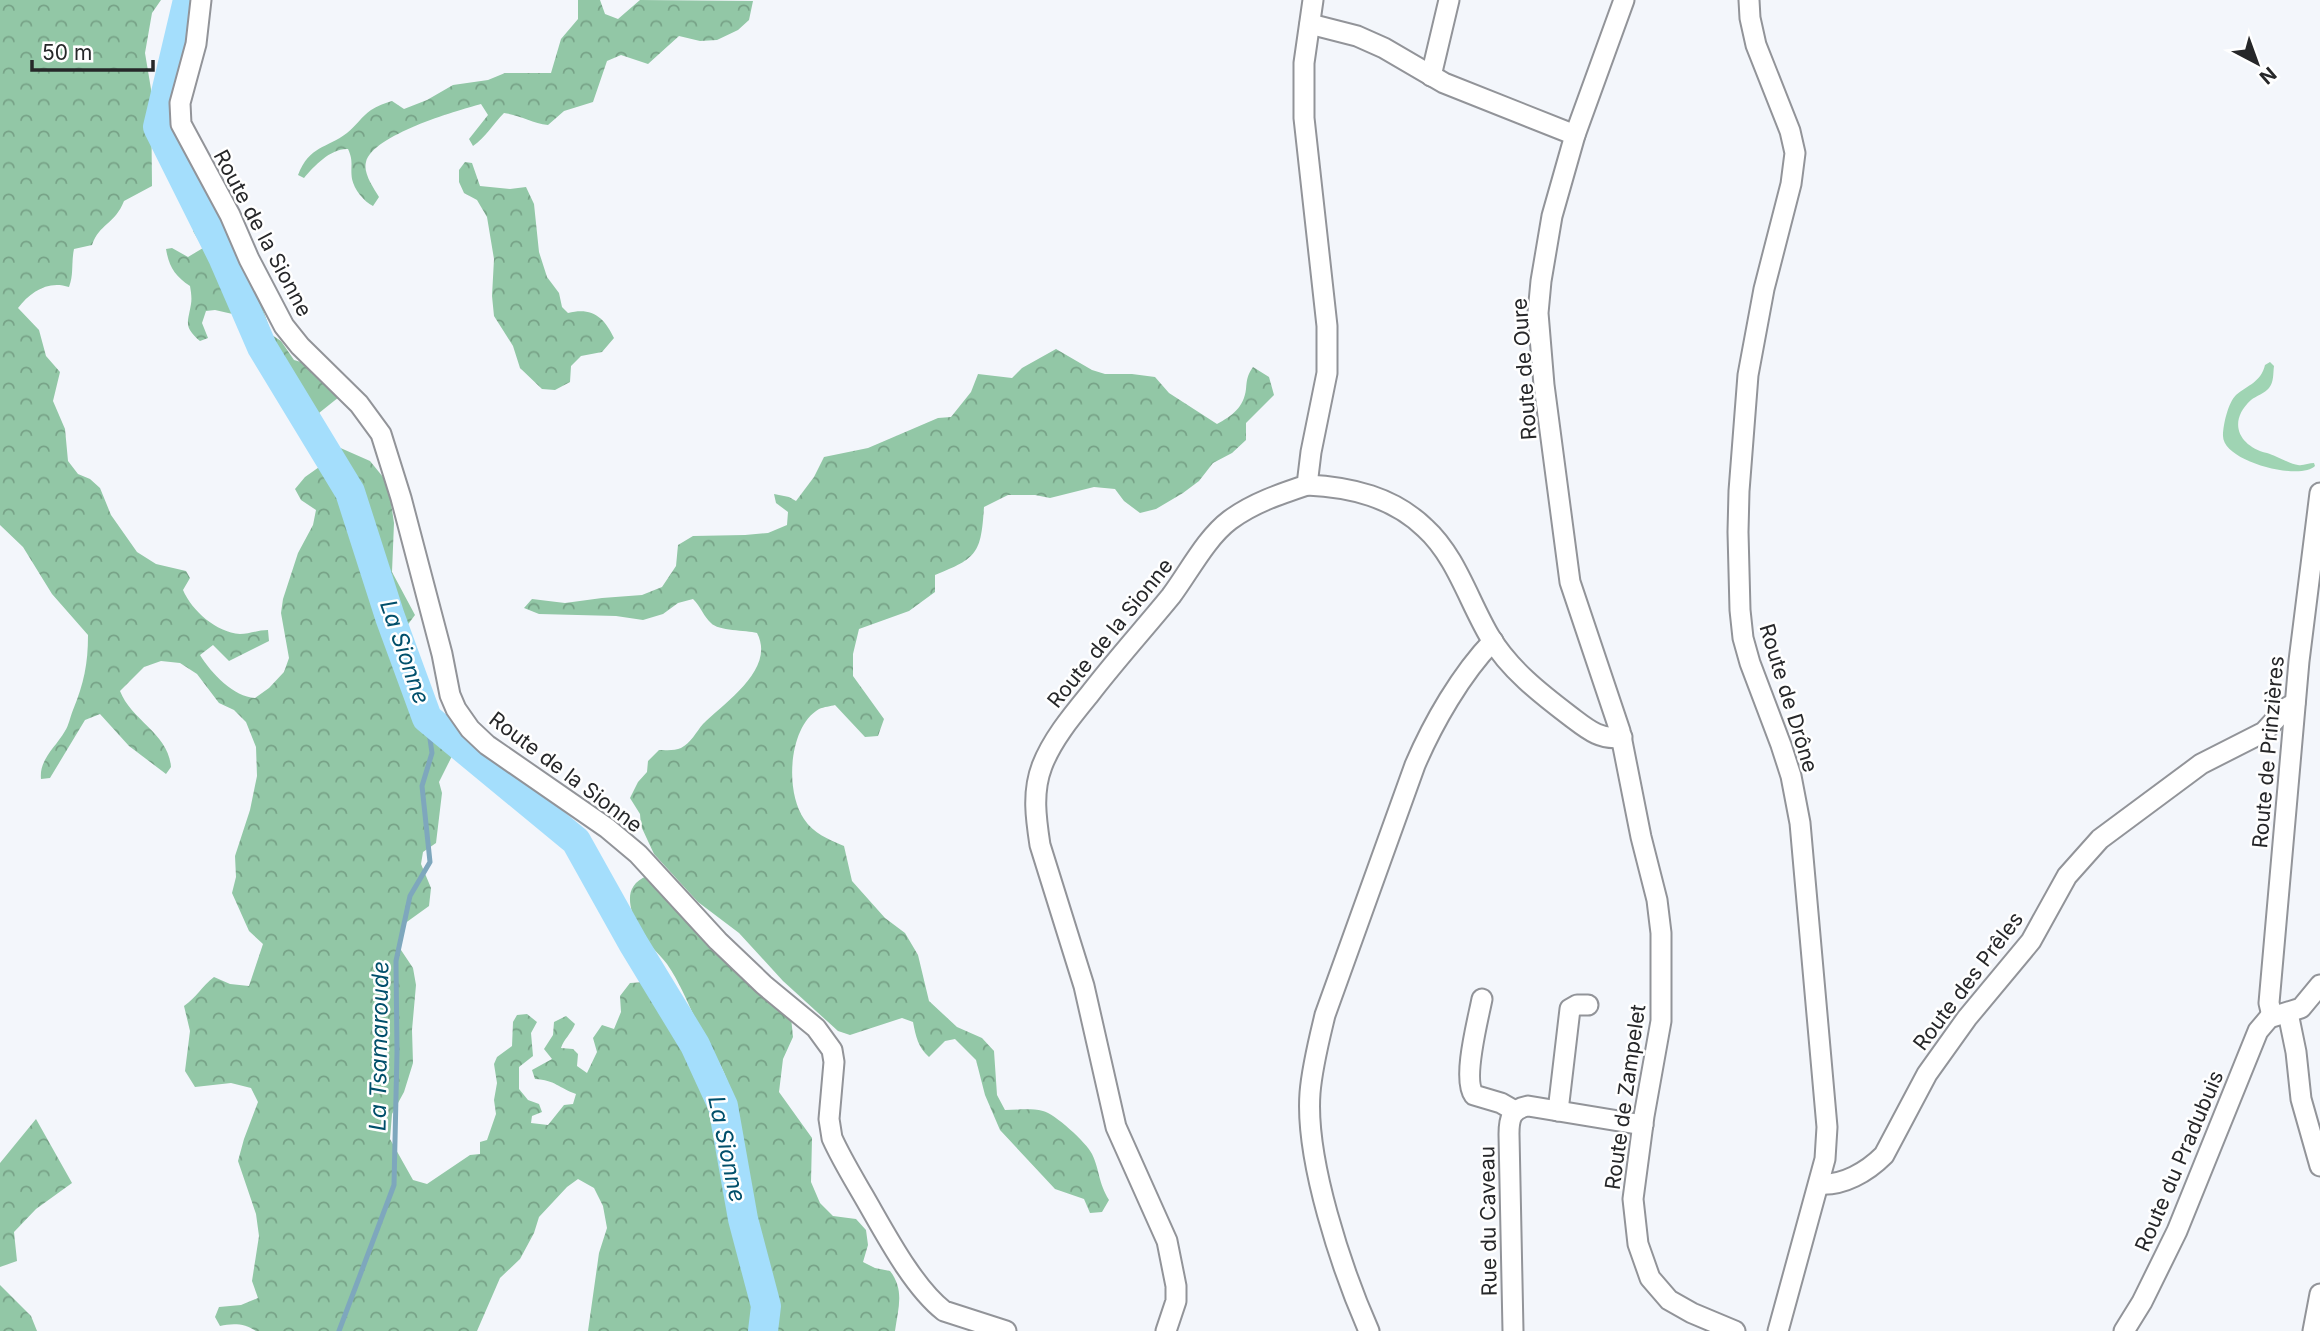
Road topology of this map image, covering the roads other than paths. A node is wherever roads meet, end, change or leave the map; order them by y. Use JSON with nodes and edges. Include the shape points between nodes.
{"nodes":[{"id":1,"x":201,"y":0,"type":"edge"},
{"id":2,"x":1313,"y":0,"type":"edge"},
{"id":3,"x":1450,"y":0,"type":"edge"},
{"id":4,"x":1623,"y":0,"type":"edge"},
{"id":5,"x":1749,"y":0,"type":"edge"},
{"id":6,"x":1310,"y":23,"type":"junction"},
{"id":7,"x":1431,"y":76,"type":"junction"},
{"id":8,"x":1575,"y":135,"type":"junction"},
{"id":9,"x":1307,"y":485,"type":"junction"},
{"id":10,"x":2320,"y":493,"type":"edge"},
{"id":11,"x":1493,"y":642,"type":"junction"},
{"id":12,"x":2295,"y":703,"type":"junction"},
{"id":13,"x":1622,"y":737,"type":"junction"},
{"id":14,"x":2320,"y":985,"type":"edge"},
{"id":15,"x":1482,"y":999,"type":"dead end"},
{"id":16,"x":1588,"y":1004,"type":"dead end"},
{"id":17,"x":2279,"y":1015,"type":"junction"},
{"id":18,"x":1515,"y":1111,"type":"junction"},
{"id":19,"x":1558,"y":1111,"type":"junction"},
{"id":20,"x":1643,"y":1125,"type":"junction"},
{"id":21,"x":2320,"y":1166,"type":"edge"},
{"id":22,"x":1819,"y":1184,"type":"junction"},
{"id":23,"x":2320,"y":1294,"type":"edge"},
{"id":24,"x":1006,"y":1331,"type":"edge"},
{"id":25,"x":1166,"y":1331,"type":"edge"},
{"id":26,"x":1369,"y":1331,"type":"edge"},
{"id":27,"x":1513,"y":1331,"type":"edge"},
{"id":28,"x":1735,"y":1331,"type":"edge"},
{"id":29,"x":1778,"y":1331,"type":"edge"},
{"id":30,"x":2124,"y":1331,"type":"edge"},
{"id":31,"x":2313,"y":1331,"type":"edge"}],
"edges":[{"from":1,"to":24,"type":"street","name":"Route de la Sionne","via":[[196,44],[180,103],[181,124],[284,326],[359,404],[381,434],[456,709],[487,745],[638,854],[764,985],[816,1028],[832,1050],[834,1062],[832,1138],[889,1241],[944,1311]]},
{"from":2,"to":6,"type":"street"},
{"from":3,"to":7,"type":"street"},
{"from":4,"to":8,"type":"street","name":"Route de Oure"},
{"from":5,"to":22,"type":"street","name":"Route de Drône","via":[[1756,45],[1795,153],[1748,376],[1739,491],[1740,610],[1749,663],[1791,776],[1803,843],[1827,1127]]},
{"from":6,"to":7,"type":"street","via":[[1357,36]]},
{"from":6,"to":9,"type":"street","via":[[1304,118],[1327,326],[1327,373]]},
{"from":7,"to":8,"type":"street"},
{"from":8,"to":13,"type":"street","name":"Route de Oure","via":[[1552,216],[1538,313],[1570,582]]},
{"from":9,"to":11,"type":"street","via":[[1374,496],[1419,522],[1447,556]]},
{"from":9,"to":25,"type":"street","name":"Route de la Sionne","via":[[1243,511],[1212,537],[1182,582],[1051,745],[1035,789],[1040,845],[1084,986],[1115,1127],[1157,1216],[1172,1260],[1176,1301]]},
{"from":10,"to":12,"type":"street","name":"Route de Prinzières"},
{"from":11,"to":13,"type":"street","via":[[1554,704],[1604,738]]},
{"from":11,"to":26,"type":"street","via":[[1430,731],[1415,765],[1318,1043],[1310,1093],[1316,1163],[1346,1270]]},
{"from":12,"to":17,"type":"street","name":"Route de Prinzières","via":[[2269,1003]]},
{"from":12,"to":22,"type":"street","name":"Route des Prêles","via":[[2264,732],[2201,764],[2100,839],[2067,876],[2031,941],[1966,1018],[1927,1074],[1884,1155],[1839,1184]]},
{"from":13,"to":20,"type":"street","name":"Route de Zampelet","via":[[1657,900],[1662,945],[1661,1021]]},
{"from":14,"to":17,"type":"street","name":"Route du Pradubuis","via":[[2306,1003]]},
{"from":15,"to":18,"type":"street","via":[[1470,1088],[1474,1095]]},
{"from":16,"to":19,"type":"street","via":[[1570,1009]]},
{"from":17,"to":21,"type":"street","name":"Route de Prinzières","via":[[2296,1052],[2301,1099]]},
{"from":17,"to":30,"type":"street","name":"Route du Pradubuis","via":[[2261,1025],[2255,1036],[2189,1202]]},
{"from":18,"to":19,"type":"street","via":[[1528,1106]]},
{"from":18,"to":27,"type":"street","name":"Rue du Caveau","via":[[1509,1121]]},
{"from":19,"to":20,"type":"street"},
{"from":20,"to":28,"type":"street","name":"Route de Zampelet","via":[[1633,1199],[1643,1262],[1654,1284],[1675,1305]]},
{"from":22,"to":29,"type":"street","name":"Route de Drône"},
{"from":23,"to":31,"type":"street"}]}
